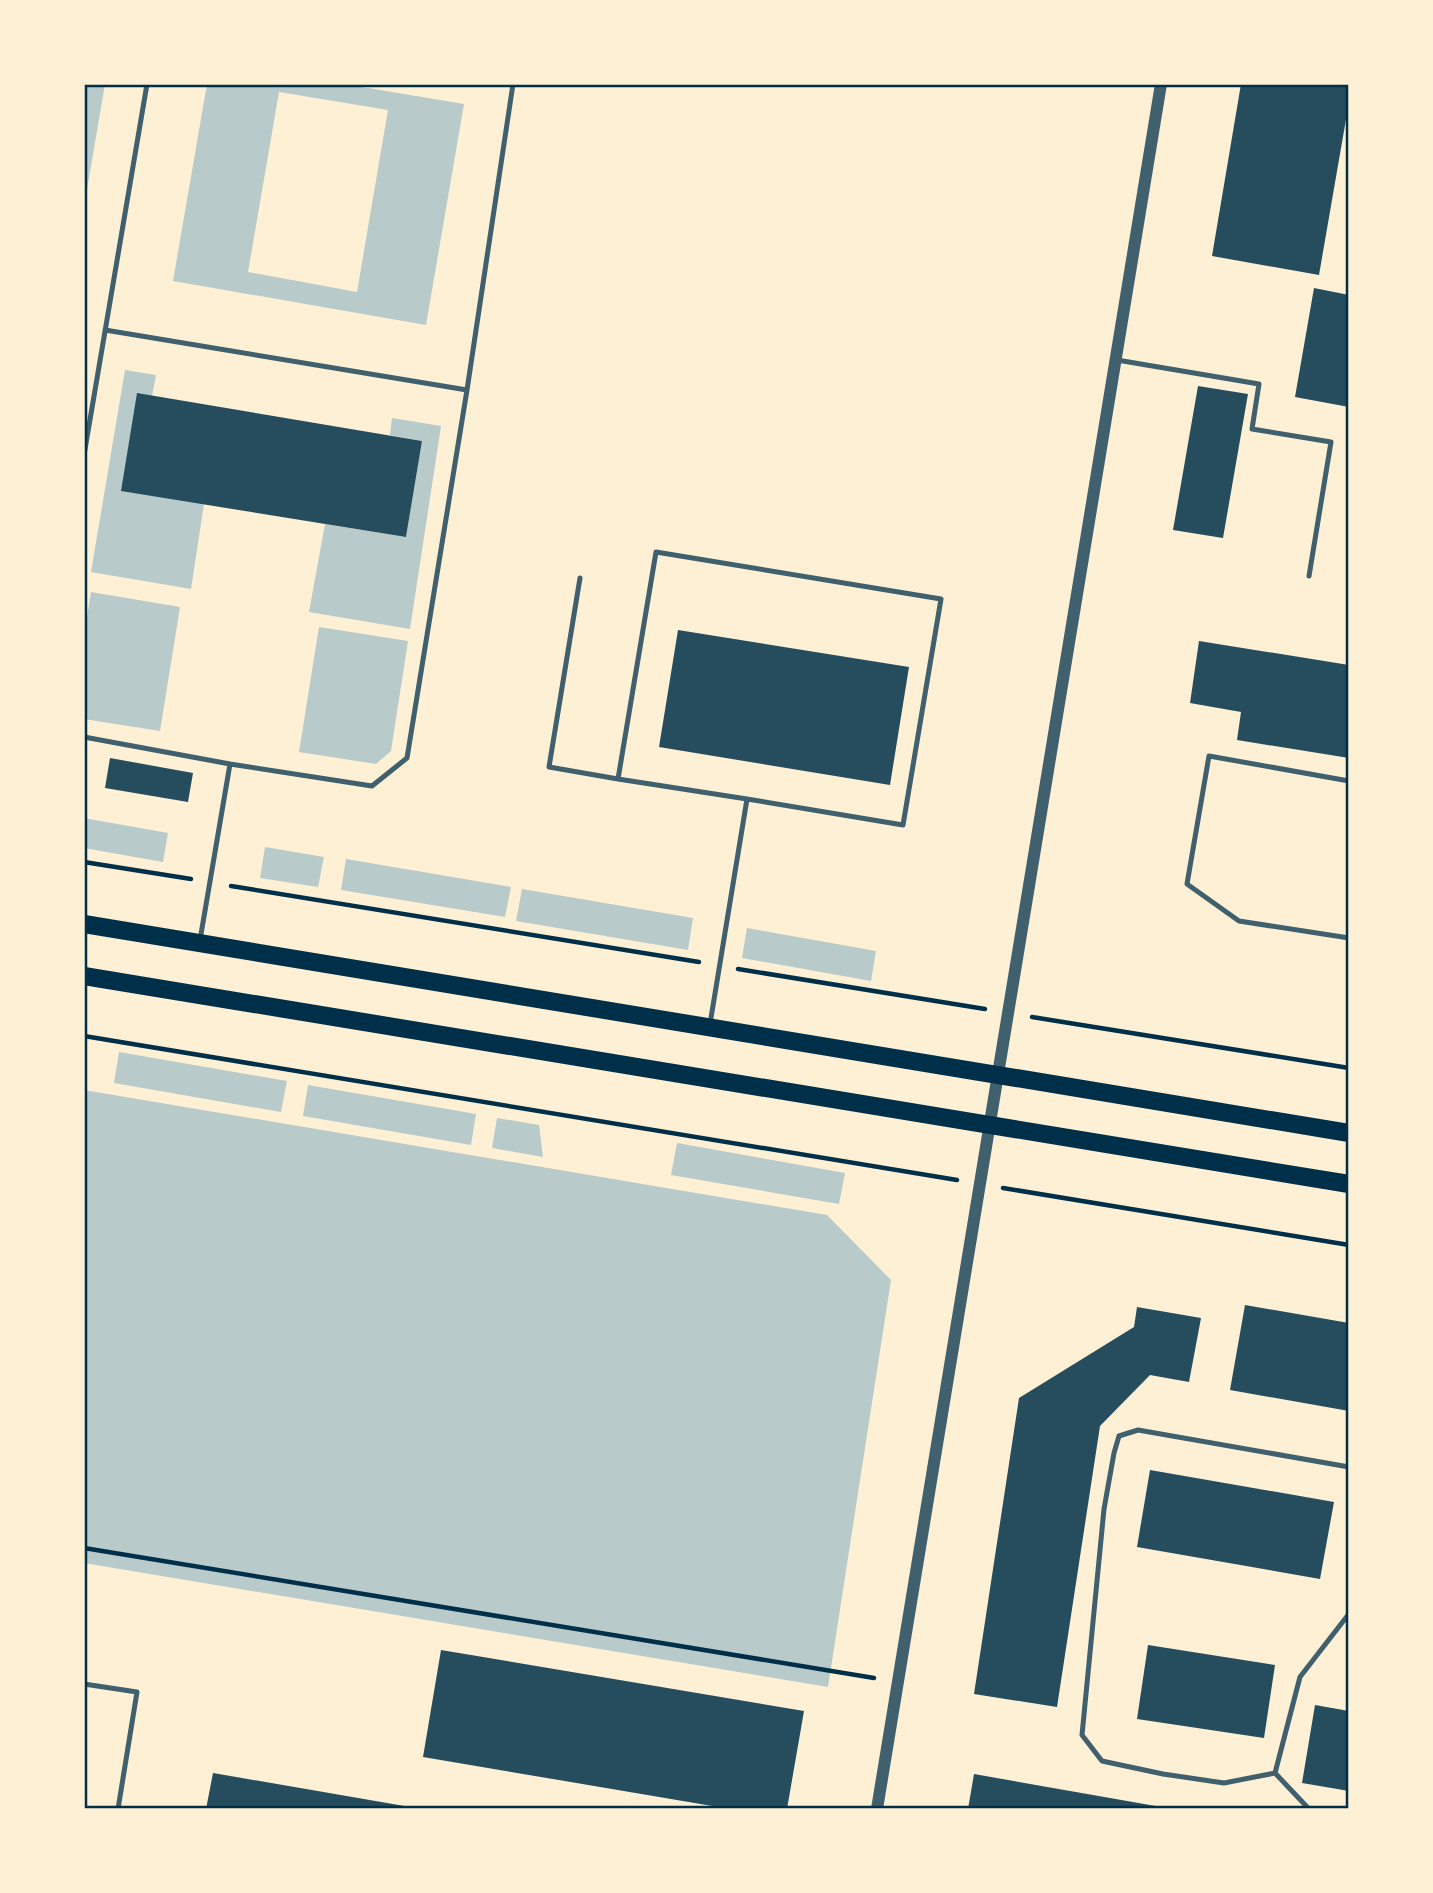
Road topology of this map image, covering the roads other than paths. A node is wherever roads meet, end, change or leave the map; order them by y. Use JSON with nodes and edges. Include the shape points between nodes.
{"nodes":[{"id":1,"x":147,"y":84,"type":"edge"},
{"id":2,"x":513,"y":84,"type":"edge"},
{"id":3,"x":1161,"y":84,"type":"edge"},
{"id":4,"x":105,"y":330,"type":"junction"},
{"id":5,"x":1115,"y":360,"type":"junction"},
{"id":6,"x":467,"y":390,"type":"junction"},
{"id":7,"x":84,"y":455,"type":"edge"},
{"id":8,"x":1310,"y":576,"type":"dead end"},
{"id":9,"x":580,"y":578,"type":"dead end"},
{"id":10,"x":84,"y":737,"type":"edge"},
{"id":11,"x":230,"y":764,"type":"junction"},
{"id":12,"x":618,"y":779,"type":"junction"},
{"id":13,"x":1349,"y":781,"type":"edge"},
{"id":14,"x":747,"y":799,"type":"junction"},
{"id":15,"x":84,"y":924,"type":"edge"},
{"id":16,"x":1349,"y":938,"type":"edge"},
{"id":17,"x":200,"y":943,"type":"junction"},
{"id":18,"x":84,"y":976,"type":"edge"},
{"id":19,"x":709,"y":1027,"type":"junction"},
{"id":20,"x":998,"y":1074,"type":"junction"},
{"id":21,"x":989,"y":1125,"type":"junction"},
{"id":22,"x":1349,"y":1133,"type":"edge"},
{"id":23,"x":1349,"y":1184,"type":"edge"},
{"id":24,"x":1349,"y":1467,"type":"edge"},
{"id":25,"x":1349,"y":1610,"type":"edge"},
{"id":26,"x":84,"y":1684,"type":"edge"},
{"id":27,"x":1275,"y":1773,"type":"junction"},
{"id":28,"x":118,"y":1809,"type":"edge"},
{"id":29,"x":877,"y":1809,"type":"edge"},
{"id":30,"x":1309,"y":1809,"type":"edge"}],
"edges":[{"from":1,"to":4,"type":"lane"},
{"from":2,"to":6,"type":"lane"},
{"from":3,"to":5,"type":"street"},
{"from":4,"to":6,"type":"lane"},
{"from":4,"to":7,"type":"lane"},
{"from":5,"to":8,"type":"lane","via":[[1259,384],[1252,429],[1331,442]]},
{"from":5,"to":20,"type":"street"},
{"from":6,"to":11,"type":"lane","via":[[407,758],[372,786]]},
{"from":9,"to":12,"type":"lane","via":[[549,767]]},
{"from":10,"to":11,"type":"lane"},
{"from":11,"to":17,"type":"lane"},
{"from":12,"to":14,"type":"lane"},
{"from":12,"to":14,"type":"lane","via":[[656,552],[941,599],[903,825]]},
{"from":13,"to":16,"type":"lane","via":[[1209,756],[1186,884],[1239,921]]},
{"from":14,"to":19,"type":"lane"},
{"from":15,"to":17,"type":"main road"},
{"from":17,"to":19,"type":"main road"},
{"from":18,"to":21,"type":"main road"},
{"from":19,"to":20,"type":"main road"},
{"from":20,"to":21,"type":"street"},
{"from":20,"to":22,"type":"main road"},
{"from":21,"to":23,"type":"main road"},
{"from":21,"to":29,"type":"street"},
{"from":24,"to":27,"type":"lane","via":[[1138,1430],[1119,1436],[1114,1453],[1104,1509],[1082,1735],[1102,1761],[1163,1774],[1224,1783]]},
{"from":25,"to":27,"type":"lane","via":[[1300,1677]]},
{"from":26,"to":28,"type":"lane","via":[[137,1692]]},
{"from":27,"to":30,"type":"lane"}]}
